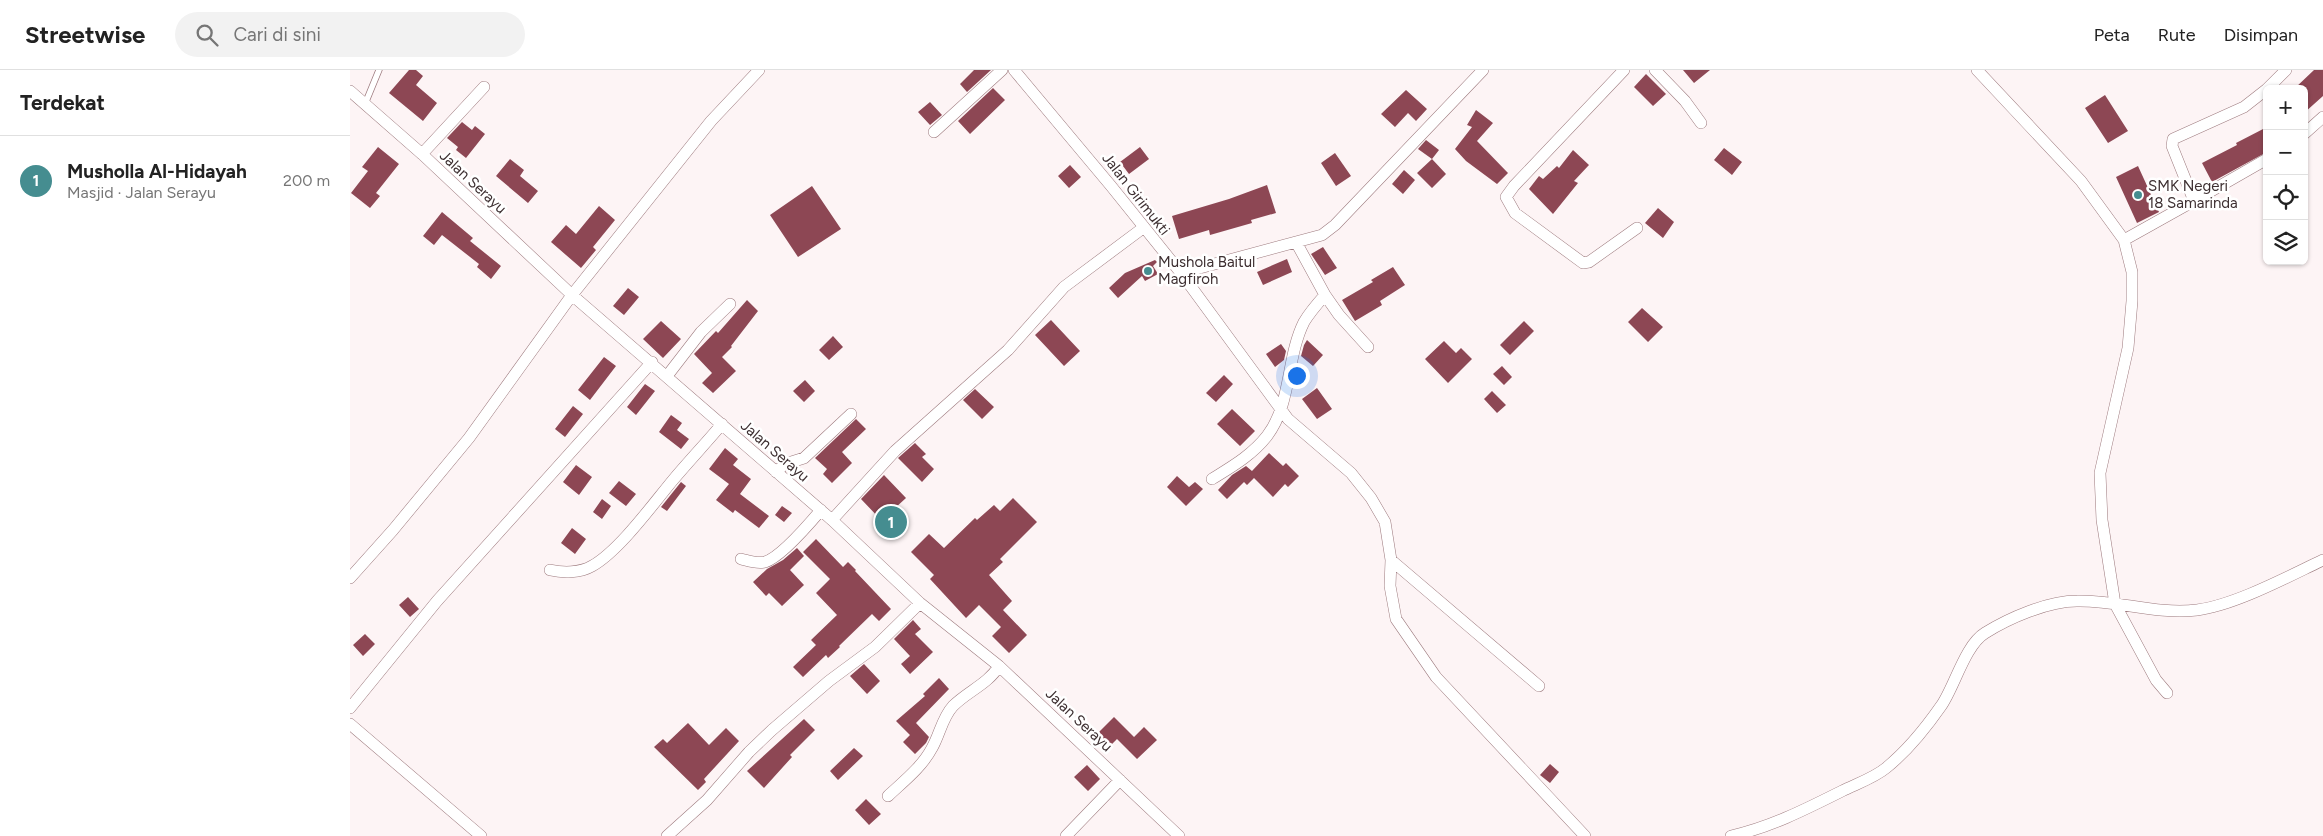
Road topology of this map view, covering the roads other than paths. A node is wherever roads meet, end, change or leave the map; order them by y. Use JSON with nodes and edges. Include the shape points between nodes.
{"nodes":[{"id":1,"x":379,"y":70,"type":"edge"},
{"id":2,"x":759,"y":70,"type":"edge"},
{"id":3,"x":1002,"y":70,"type":"edge"},
{"id":4,"x":1014,"y":70,"type":"edge"},
{"id":5,"x":1483,"y":70,"type":"edge"},
{"id":6,"x":1624,"y":70,"type":"edge"},
{"id":7,"x":1656,"y":70,"type":"edge"},
{"id":8,"x":1977,"y":70,"type":"edge"},
{"id":9,"x":2286,"y":70,"type":"edge"},
{"id":10,"x":2271,"y":85,"type":"edge"},
{"id":11,"x":484,"y":87,"type":"dead end"},
{"id":12,"x":350,"y":91,"type":"edge"},
{"id":13,"x":2263,"y":92,"type":"edge"},
{"id":14,"x":364,"y":104,"type":"junction"},
{"id":15,"x":2323,"y":117,"type":"edge"},
{"id":16,"x":1701,"y":124,"type":"dead end"},
{"id":17,"x":2308,"y":130,"type":"edge"},
{"id":18,"x":934,"y":132,"type":"dead end"},
{"id":19,"x":422,"y":154,"type":"junction"},
{"id":20,"x":2263,"y":161,"type":"edge"},
{"id":21,"x":2192,"y":202,"type":"junction"},
{"id":22,"x":1143,"y":228,"type":"junction"},
{"id":23,"x":1637,"y":228,"type":"dead end"},
{"id":24,"x":2124,"y":240,"type":"junction"},
{"id":25,"x":1296,"y":242,"type":"junction"},
{"id":26,"x":1181,"y":273,"type":"junction"},
{"id":27,"x":572,"y":295,"type":"junction"},
{"id":28,"x":1325,"y":295,"type":"junction"},
{"id":29,"x":730,"y":304,"type":"dead end"},
{"id":30,"x":1368,"y":347,"type":"dead end"},
{"id":31,"x":652,"y":362,"type":"junction"},
{"id":32,"x":667,"y":376,"type":"junction"},
{"id":33,"x":1281,"y":410,"type":"junction"},
{"id":34,"x":851,"y":414,"type":"dead end"},
{"id":35,"x":722,"y":424,"type":"junction"},
{"id":36,"x":776,"y":472,"type":"junction"},
{"id":37,"x":1212,"y":478,"type":"dead end"},
{"id":38,"x":821,"y":510,"type":"junction"},
{"id":39,"x":832,"y":520,"type":"junction"},
{"id":40,"x":741,"y":559,"type":"dead end"},
{"id":41,"x":1391,"y":560,"type":"junction"},
{"id":42,"x":2323,"y":560,"type":"edge"},
{"id":43,"x":550,"y":570,"type":"dead end"},
{"id":44,"x":350,"y":578,"type":"edge"},
{"id":45,"x":920,"y":603,"type":"junction"},
{"id":46,"x":2115,"y":604,"type":"junction"},
{"id":47,"x":1000,"y":666,"type":"junction"},
{"id":48,"x":1539,"y":686,"type":"dead end"},
{"id":49,"x":2167,"y":693,"type":"dead end"},
{"id":50,"x":350,"y":708,"type":"edge"},
{"id":51,"x":350,"y":724,"type":"edge"},
{"id":52,"x":1120,"y":780,"type":"junction"},
{"id":53,"x":888,"y":796,"type":"dead end"},
{"id":54,"x":481,"y":836,"type":"edge"},
{"id":55,"x":667,"y":836,"type":"edge"},
{"id":56,"x":1066,"y":836,"type":"edge"},
{"id":57,"x":1179,"y":836,"type":"edge"},
{"id":58,"x":1585,"y":836,"type":"edge"},
{"id":59,"x":1731,"y":836,"type":"edge"}],
"edges":[{"from":1,"to":14,"type":"lane"},
{"from":2,"to":27,"type":"street","via":[[711,121]]},
{"from":3,"to":18,"type":"street"},
{"from":4,"to":22,"type":"street","name":"Jalan Girimukti"},
{"from":5,"to":25,"type":"street","via":[[1335,225],[1322,234]]},
{"from":6,"to":23,"type":"street","via":[[1506,197],[1515,213],[1583,263]]},
{"from":7,"to":16,"type":"street"},
{"from":8,"to":24,"type":"street","via":[[2081,181]]},
{"from":9,"to":10,"type":"street"},
{"from":11,"to":19,"type":"street"},
{"from":12,"to":14,"type":"street","name":"Jalan Serayu"},
{"from":13,"to":21,"type":"street","via":[[2244,107],[2173,139],[2172,146]]},
{"from":14,"to":19,"type":"street","name":"Jalan Serayu"},
{"from":15,"to":17,"type":"street"},
{"from":19,"to":27,"type":"street","name":"Jalan Serayu"},
{"from":20,"to":21,"type":"street"},
{"from":21,"to":24,"type":"street"},
{"from":22,"to":26,"type":"street","name":"Jalan Girimukti"},
{"from":22,"to":39,"type":"street","via":[[1064,287],[1008,350],[895,451]]},
{"from":24,"to":46,"type":"street","via":[[2132,272],[2128,348],[2100,473],[2102,520]]},
{"from":25,"to":26,"type":"street"},
{"from":25,"to":28,"type":"street"},
{"from":26,"to":33,"type":"street","name":"Jalan Girimukti"},
{"from":27,"to":31,"type":"street","name":"Jalan Serayu"},
{"from":27,"to":44,"type":"street","via":[[469,438]]},
{"from":28,"to":30,"type":"street"},
{"from":28,"to":33,"type":"street","via":[[1303,324]]},
{"from":29,"to":32,"type":"street","via":[[701,332]]},
{"from":31,"to":32,"type":"street","name":"Jalan Serayu"},
{"from":31,"to":50,"type":"street","via":[[437,601]]},
{"from":32,"to":35,"type":"street","name":"Jalan Serayu"},
{"from":33,"to":37,"type":"street","via":[[1257,448]]},
{"from":33,"to":41,"type":"street","name":"Jalan Girimukti","via":[[1351,473],[1371,498],[1385,522]]},
{"from":34,"to":36,"type":"street","via":[[804,458],[785,464]]},
{"from":35,"to":36,"type":"street","name":"Jalan Serayu"},
{"from":35,"to":43,"type":"street","via":[[608,553],[581,570]]},
{"from":36,"to":38,"type":"street","name":"Jalan Serayu"},
{"from":38,"to":39,"type":"street","name":"Jalan Serayu"},
{"from":38,"to":40,"type":"street","via":[[784,549],[767,561]]},
{"from":39,"to":45,"type":"street","name":"Jalan Serayu"},
{"from":41,"to":48,"type":"street"},
{"from":41,"to":58,"type":"street","name":"Jalan Girimukti","via":[[1390,586],[1396,619],[1420,655],[1453,697]]},
{"from":42,"to":46,"type":"street","via":[[2243,597],[2198,610],[2157,612]]},
{"from":45,"to":47,"type":"street","name":"Jalan Serayu"},
{"from":45,"to":55,"type":"street","via":[[874,647],[772,730],[708,800]]},
{"from":46,"to":49,"type":"street","via":[[2146,663]]},
{"from":46,"to":59,"type":"street","via":[[2076,600],[2037,609],[1983,634],[1961,664],[1942,704],[1912,744],[1884,770],[1757,830]]},
{"from":47,"to":52,"type":"street","name":"Jalan Serayu"},
{"from":47,"to":53,"type":"street","via":[[946,714],[926,758]]},
{"from":51,"to":54,"type":"street"},
{"from":52,"to":56,"type":"street"},
{"from":52,"to":57,"type":"street","name":"Jalan Serayu"}]}
